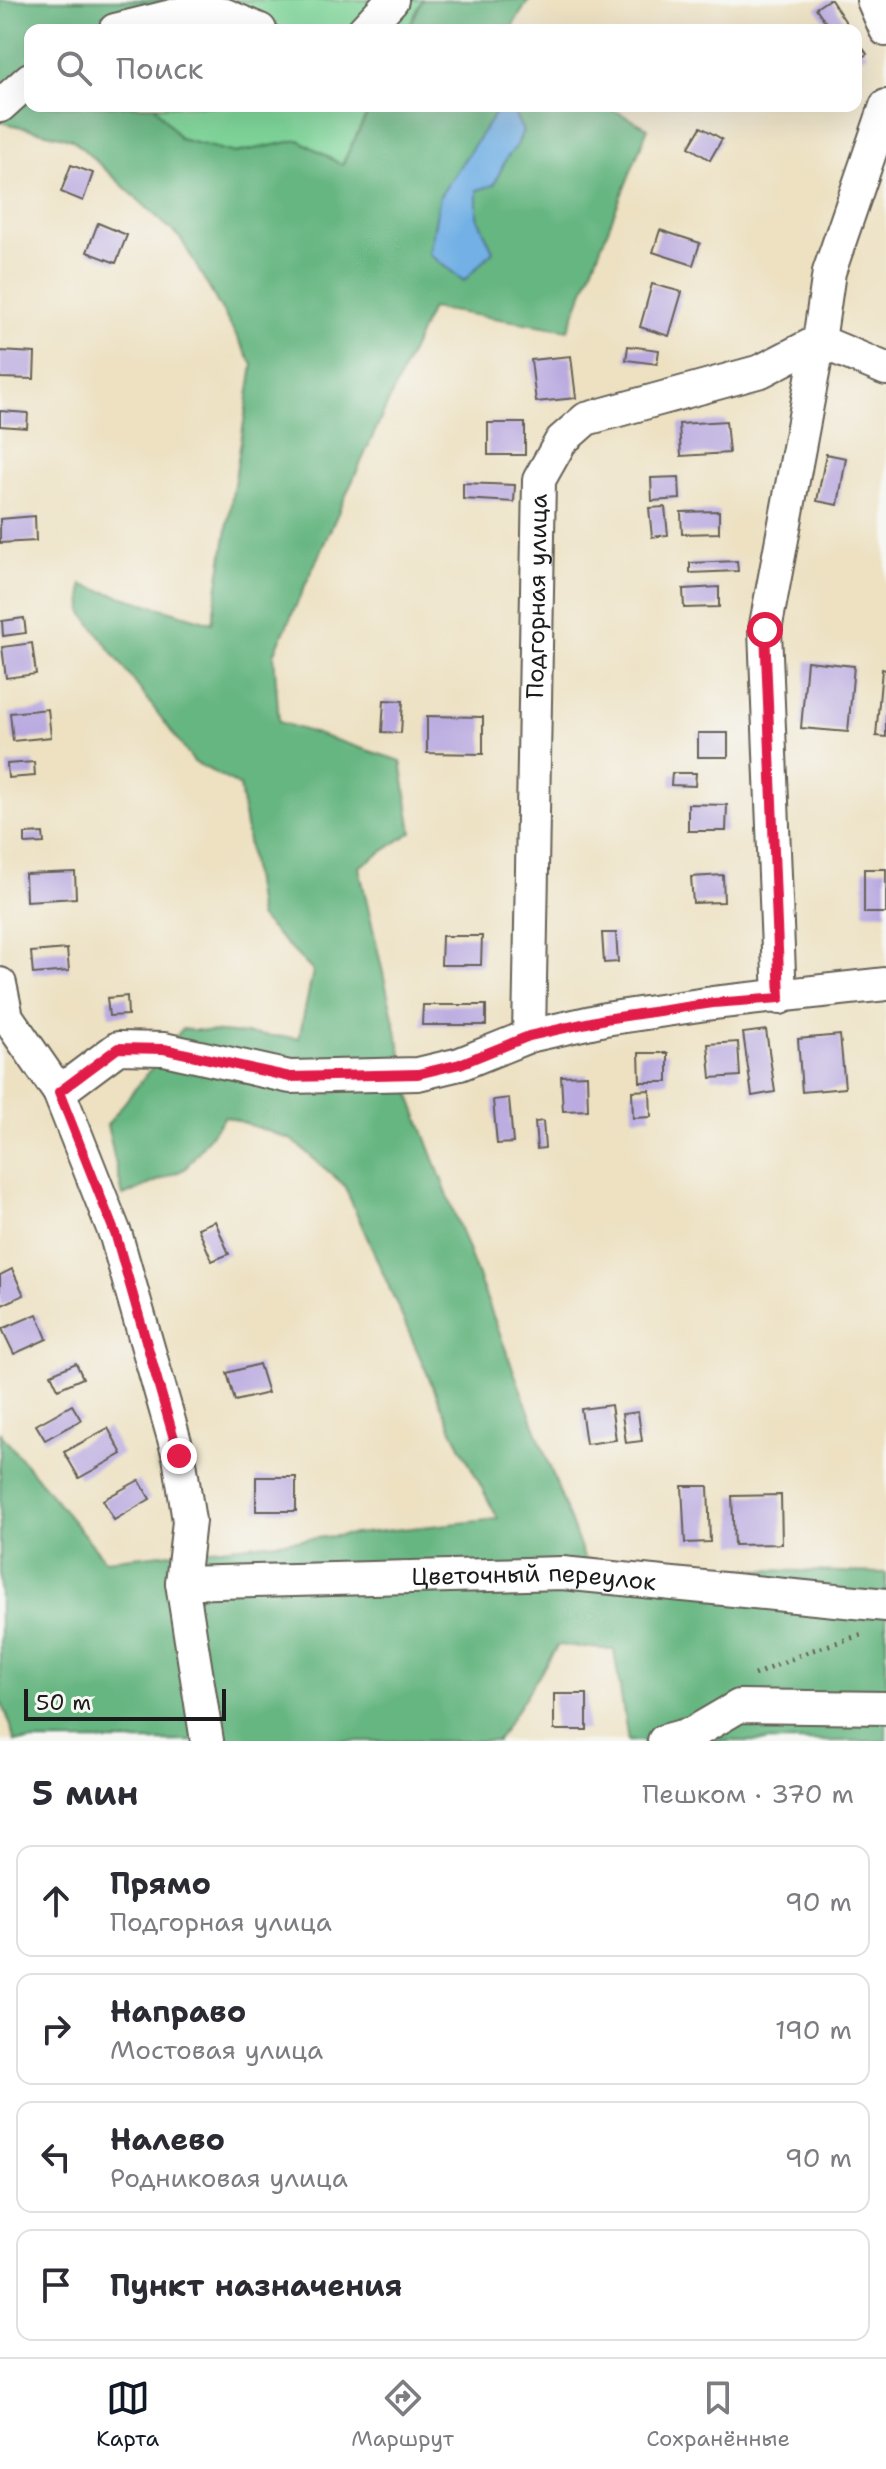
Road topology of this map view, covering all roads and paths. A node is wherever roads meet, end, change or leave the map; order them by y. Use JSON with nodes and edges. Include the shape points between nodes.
{"nodes":[{"id":1,"x":392,"y":0,"type":"edge"},
{"id":2,"x":873,"y":0,"type":"edge"},
{"id":3,"x":139,"y":24,"type":"edge"},
{"id":4,"x":246,"y":24,"type":"edge"},
{"id":5,"x":370,"y":24,"type":"edge"},
{"id":6,"x":886,"y":30,"type":"edge"},
{"id":7,"x":24,"y":84,"type":"edge"},
{"id":8,"x":0,"y":106,"type":"edge"},
{"id":9,"x":886,"y":106,"type":"edge"},
{"id":10,"x":819,"y":341,"type":"junction"},
{"id":11,"x":886,"y":369,"type":"edge"},
{"id":12,"x":0,"y":984,"type":"edge"},
{"id":13,"x":886,"y":984,"type":"edge"},
{"id":14,"x":780,"y":998,"type":"junction"},
{"id":15,"x":529,"y":1036,"type":"junction"},
{"id":16,"x":59,"y":1092,"type":"junction"},
{"id":17,"x":182,"y":1583,"type":"junction"},
{"id":18,"x":878,"y":1618,"type":"edge"},
{"id":19,"x":752,"y":1676,"type":"dead end"},
{"id":20,"x":886,"y":1708,"type":"edge"},
{"id":21,"x":207,"y":1741,"type":"edge"},
{"id":22,"x":664,"y":1741,"type":"edge"}],
"edges":[{"from":1,"to":5,"type":"street"},
{"from":2,"to":6,"type":"street"},
{"from":3,"to":4,"type":"street","via":[[196,10]]},
{"from":7,"to":8,"type":"street"},
{"from":9,"to":10,"type":"street","via":[[829,272]]},
{"from":10,"to":11,"type":"street"},
{"from":10,"to":14,"type":"street","via":[[765,630]]},
{"from":10,"to":15,"type":"street","name":"Подгорная улица","via":[[761,371],[586,419],[561,441],[539,480]]},
{"from":12,"to":16,"type":"street","via":[[7,1017]]},
{"from":13,"to":14,"type":"street"},
{"from":14,"to":15,"type":"street","via":[[605,1019]]},
{"from":15,"to":16,"type":"street","via":[[460,1064],[418,1074],[290,1077],[164,1049],[118,1048]]},
{"from":16,"to":17,"type":"street","via":[[116,1236],[179,1456],[189,1521]]},
{"from":17,"to":18,"type":"street","name":"Цветочный переулок","via":[[562,1573]]},
{"from":17,"to":21,"type":"street"},
{"from":18,"to":19,"type":"path"},
{"from":20,"to":22,"type":"street","via":[[739,1706],[693,1733]]}]}
